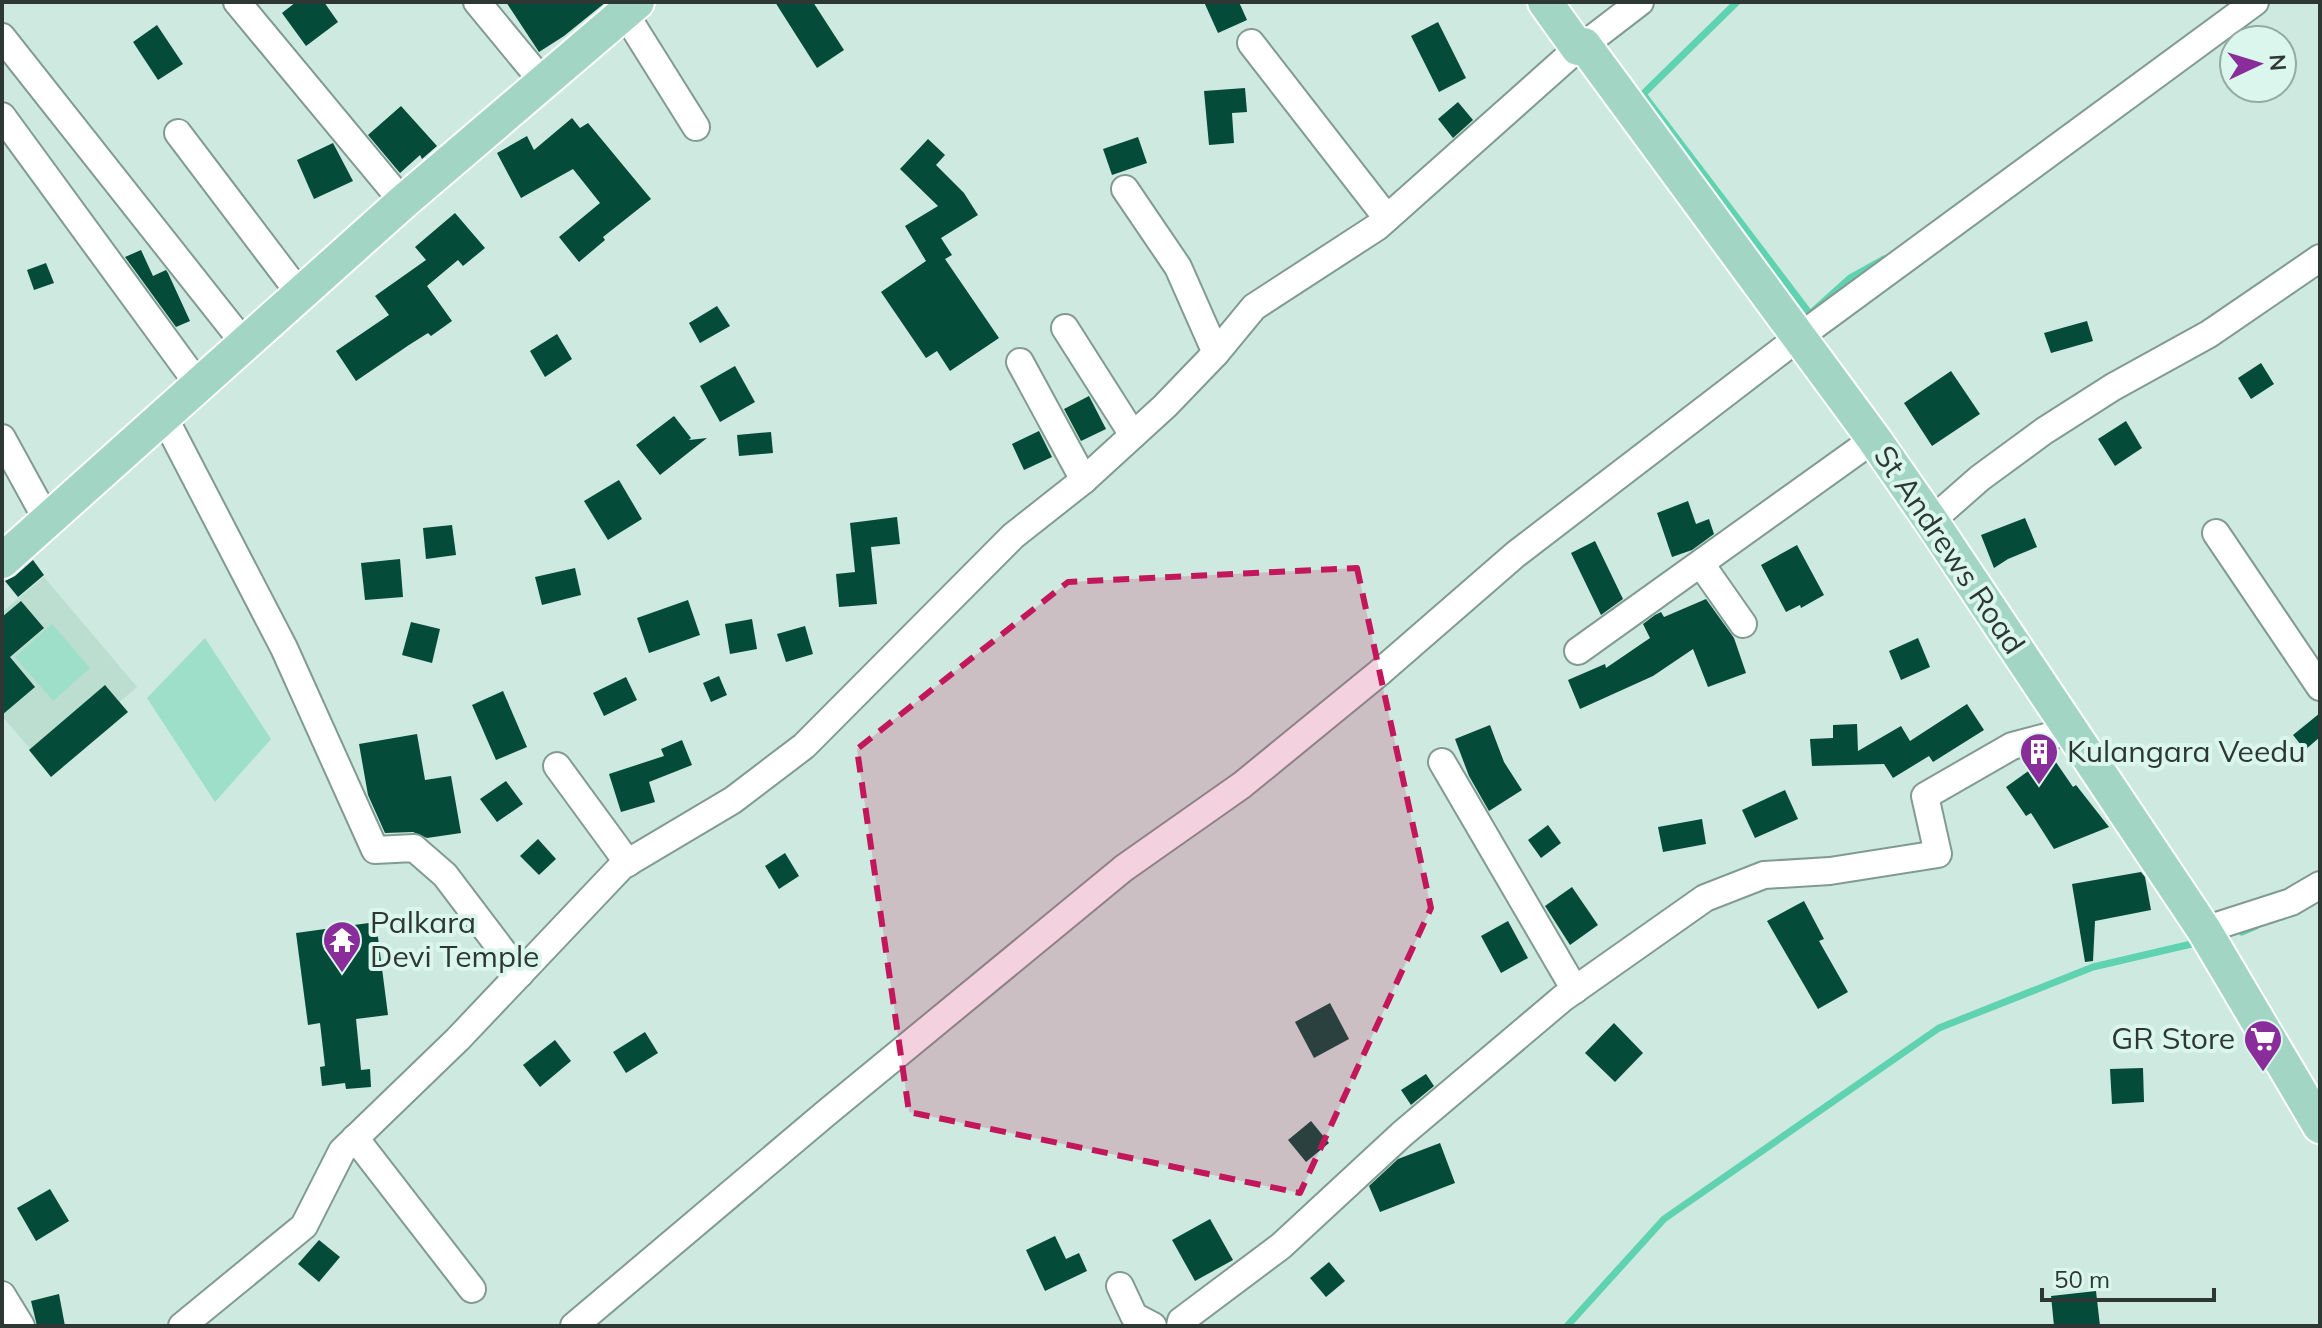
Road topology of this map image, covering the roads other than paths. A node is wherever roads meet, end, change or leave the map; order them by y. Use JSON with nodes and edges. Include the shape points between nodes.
{"nodes":[{"id":1,"x":237,"y":2,"type":"edge"},
{"id":2,"x":477,"y":2,"type":"edge"},
{"id":3,"x":1545,"y":2,"type":"edge"},
{"id":4,"x":1640,"y":2,"type":"edge"},
{"id":5,"x":2255,"y":2,"type":"edge"},
{"id":6,"x":631,"y":7,"type":"edge"},
{"id":7,"x":2,"y":37,"type":"edge"},
{"id":8,"x":1251,"y":43,"type":"dead end"},
{"id":9,"x":1581,"y":46,"type":"junction"},
{"id":10,"x":543,"y":82,"type":"junction"},
{"id":11,"x":2,"y":116,"type":"edge"},
{"id":12,"x":696,"y":127,"type":"dead end"},
{"id":13,"x":178,"y":133,"type":"dead end"},
{"id":14,"x":1125,"y":189,"type":"dead end"},
{"id":15,"x":403,"y":202,"type":"junction"},
{"id":16,"x":1387,"y":218,"type":"junction"},
{"id":17,"x":2320,"y":258,"type":"edge"},
{"id":18,"x":300,"y":294,"type":"junction"},
{"id":19,"x":1065,"y":328,"type":"dead end"},
{"id":20,"x":1799,"y":337,"type":"junction"},
{"id":21,"x":244,"y":343,"type":"junction"},
{"id":22,"x":1216,"y":353,"type":"junction"},
{"id":23,"x":1020,"y":362,"type":"dead end"},
{"id":24,"x":198,"y":384,"type":"junction"},
{"id":25,"x":163,"y":415,"type":"junction"},
{"id":26,"x":1133,"y":435,"type":"junction"},
{"id":27,"x":2,"y":438,"type":"edge"},
{"id":28,"x":1874,"y":439,"type":"junction"},
{"id":29,"x":1084,"y":480,"type":"junction"},
{"id":30,"x":47,"y":520,"type":"junction"},
{"id":31,"x":1931,"y":521,"type":"junction"},
{"id":32,"x":2216,"y":533,"type":"dead end"},
{"id":33,"x":2,"y":561,"type":"edge"},
{"id":34,"x":1701,"y":564,"type":"junction"},
{"id":35,"x":1743,"y":624,"type":"dead end"},
{"id":36,"x":1578,"y":651,"type":"dead end"},
{"id":37,"x":2320,"y":687,"type":"edge"},
{"id":38,"x":2069,"y":731,"type":"junction"},
{"id":39,"x":1442,"y":762,"type":"dead end"},
{"id":40,"x":557,"y":766,"type":"dead end"},
{"id":41,"x":628,"y":863,"type":"junction"},
{"id":42,"x":2320,"y":885,"type":"edge"},
{"id":43,"x":2204,"y":930,"type":"junction"},
{"id":44,"x":520,"y":974,"type":"junction"},
{"id":45,"x":1575,"y":990,"type":"junction"},
{"id":46,"x":2320,"y":1126,"type":"edge"},
{"id":47,"x":355,"y":1138,"type":"junction"},
{"id":48,"x":1120,"y":1286,"type":"dead end"},
{"id":49,"x":472,"y":1289,"type":"dead end"},
{"id":50,"x":2,"y":1295,"type":"edge"},
{"id":51,"x":21,"y":1326,"type":"edge"},
{"id":52,"x":182,"y":1326,"type":"edge"},
{"id":53,"x":574,"y":1326,"type":"edge"},
{"id":54,"x":1153,"y":1326,"type":"edge"},
{"id":55,"x":1180,"y":1326,"type":"edge"}],
"edges":[{"from":1,"to":15,"type":"street"},
{"from":2,"to":10,"type":"street"},
{"from":3,"to":9,"type":"main road","name":"St Andrews Road"},
{"from":4,"to":9,"type":"street"},
{"from":5,"to":20,"type":"street"},
{"from":6,"to":10,"type":"main road"},
{"from":6,"to":12,"type":"street"},
{"from":7,"to":21,"type":"street"},
{"from":8,"to":16,"type":"street"},
{"from":9,"to":16,"type":"street"},
{"from":9,"to":20,"type":"main road","name":"St Andrews Road"},
{"from":10,"to":15,"type":"main road"},
{"from":11,"to":24,"type":"street"},
{"from":13,"to":18,"type":"street"},
{"from":14,"to":22,"type":"street","via":[[1178,267]]},
{"from":15,"to":18,"type":"main road"},
{"from":16,"to":22,"type":"street","via":[[1254,307]]},
{"from":17,"to":31,"type":"street","via":[[2209,334],[2044,431]]},
{"from":18,"to":21,"type":"main road"},
{"from":19,"to":26,"type":"street"},
{"from":20,"to":28,"type":"main road","name":"St Andrews Road"},
{"from":20,"to":53,"type":"street","via":[[1516,554],[1242,785],[1124,868]]},
{"from":21,"to":24,"type":"main road"},
{"from":22,"to":26,"type":"street"},
{"from":23,"to":29,"type":"street"},
{"from":24,"to":25,"type":"main road"},
{"from":25,"to":30,"type":"main road"},
{"from":25,"to":44,"type":"street","via":[[284,648],[375,850],[414,848],[445,875]]},
{"from":26,"to":29,"type":"street"},
{"from":27,"to":30,"type":"street"},
{"from":28,"to":31,"type":"main road","name":"St Andrews Road"},
{"from":28,"to":34,"type":"street"},
{"from":29,"to":41,"type":"street","via":[[1013,536],[804,746],[733,800]]},
{"from":30,"to":33,"type":"main road"},
{"from":31,"to":38,"type":"main road","name":"St Andrews Road"},
{"from":32,"to":37,"type":"street"},
{"from":34,"to":35,"type":"street"},
{"from":34,"to":36,"type":"street"},
{"from":38,"to":43,"type":"main road","name":"St Andrews Road"},
{"from":38,"to":45,"type":"street","via":[[2012,746],[1925,796],[1938,854],[1764,875],[1705,898]]},
{"from":39,"to":45,"type":"street"},
{"from":40,"to":41,"type":"street"},
{"from":41,"to":44,"type":"street"},
{"from":42,"to":43,"type":"street","via":[[2291,902]]},
{"from":43,"to":46,"type":"main road","name":"St Andrews Road"},
{"from":44,"to":47,"type":"street"},
{"from":45,"to":55,"type":"street","via":[[1402,1134],[1281,1246]]},
{"from":47,"to":49,"type":"street"},
{"from":47,"to":52,"type":"street","via":[[342,1151],[304,1226]]},
{"from":48,"to":54,"type":"street","via":[[1134,1316]]},
{"from":50,"to":51,"type":"street"}]}
